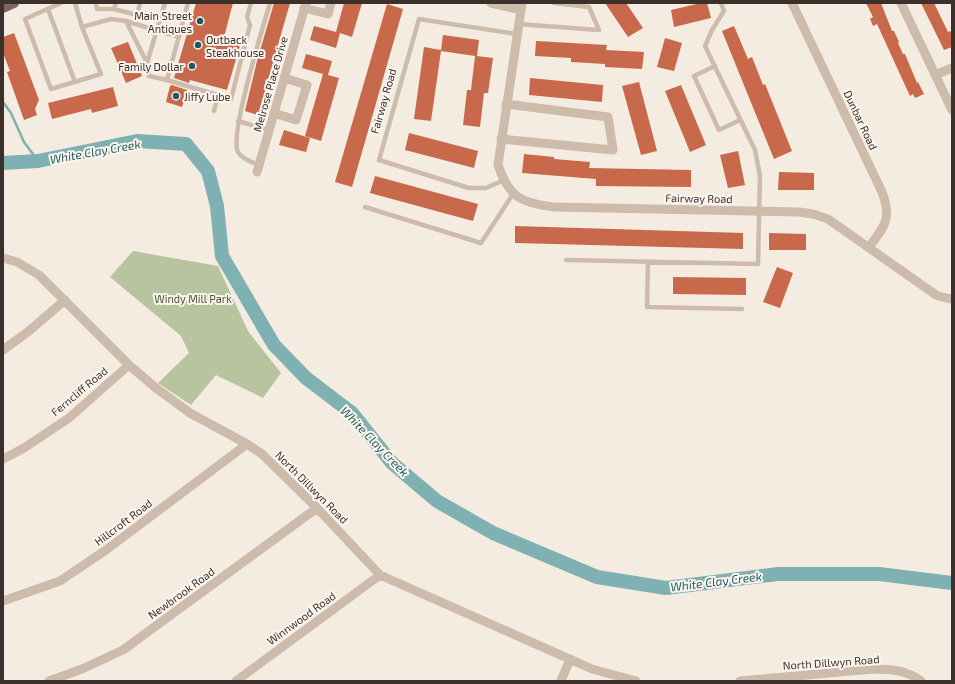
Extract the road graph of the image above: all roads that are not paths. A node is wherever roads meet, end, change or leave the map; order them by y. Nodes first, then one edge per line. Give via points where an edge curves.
1 (14, 3) edge
2 (61, 3) edge
3 (75, 3) edge
4 (96, 3) edge
5 (116, 3) edge
6 (140, 3) edge
7 (165, 3) edge
8 (188, 3) edge
9 (251, 3) edge
10 (270, 3) edge
11 (331, 3) edge
12 (491, 3) edge
13 (554, 3) edge
14 (721, 3) edge
15 (792, 3) edge
16 (901, 3) edge
17 (305, 6) edge
18 (521, 7) edge
19 (3, 8) edge
20 (48, 8) junction
21 (114, 9) junction
22 (137, 15) junction
23 (126, 21) junction
24 (135, 24) junction
25 (518, 24) junction
26 (82, 27) junction
27 (157, 30) junction
28 (517, 34) junction
29 (179, 37) junction
30 (147, 63) junction
31 (715, 66) junction
32 (952, 68) edge
33 (936, 75) junction
34 (284, 78) junction
35 (167, 80) junction
36 (75, 82) junction
37 (218, 96) junction
38 (506, 104) junction
39 (952, 110) edge
40 (214, 111) dead end
41 (274, 113) junction
42 (740, 120) junction
43 (238, 121) junction
44 (269, 130) junction
45 (501, 139) junction
46 (258, 169) joint
47 (504, 180) junction
48 (513, 194) junction
49 (366, 207) dead end
50 (759, 211) junction
51 (869, 247) junction
52 (3, 258) edge
53 (566, 260) dead end
54 (648, 262) junction
55 (952, 299) edge
56 (65, 300) junction
57 (742, 309) dead end
58 (3, 350) edge
59 (129, 365) junction
60 (246, 444) junction
61 (3, 459) edge
62 (317, 508) junction
63 (380, 575) junction
64 (3, 601) edge
65 (570, 659) junction
66 (49, 681) edge
67 (236, 681) edge
68 (561, 681) edge
69 (636, 681) edge
70 (740, 681) edge
71 (921, 681) edge

1 - 19 main road
2 - 20 lane
3 - 26 lane
4 - 21 lane via 97,10
5 - 21 lane
6 - 22 lane
7 - 27 lane
8 - 29 lane
9 - 37 lane via 247,17 250,25 231,99
10 - 43 lane
11 - 17 street via 328,14
12 - 18 street
13 - 25 lane via 589,7 599,30
14 - 31 lane via 724,11 705,46
15 - 51 street, Dunbar Road via 887,206 886,221
16 - 33 street
17 - 34 street, Melrose Place Drive
18 - 25 street, Fairway Road
20 - 36 lane
20 - 36 lane via 26,19 48,82 51,89
21 - 22 lane
22 - 24 lane
23 - 24 lane
23 - 26 lane via 111,19
23 - 30 lane
24 - 27 lane
25 - 28 street, Fairway Road
26 - 36 lane via 101,74
27 - 29 lane
27 - 30 lane
28 - 38 street, Fairway Road
28 - 47 lane, Fairway Road via 419,19 379,160 469,188 486,188
29 - 35 lane
30 - 35 lane via 150,76
31 - 42 lane
31 - 42 lane via 694,76 719,130
32 - 33 street
33 - 39 street
34 - 41 street, Melrose Place Drive
34 - 41 street via 307,85 296,120
35 - 37 lane
37 - 40 lane
38 - 45 street, Fairway Road
38 - 45 street via 608,117 613,150
41 - 44 street, Melrose Place Drive
42 - 50 lane via 754,150 760,176
43 - 44 lane
43 - 46 lane via 237,151
44 - 46 street, Melrose Place Drive
45 - 47 street, Fairway Road via 498,165
47 - 48 street, Fairway Road
48 - 49 lane via 481,243
48 - 50 street, Fairway Road via 523,201 554,207
50 - 51 street, Fairway Road via 814,214 828,219
50 - 54 lane via 758,264
51 - 55 street, Fairway Road via 936,295
52 - 56 street, North Dillwyn Road via 17,262 39,275
53 - 54 lane
54 - 57 lane via 647,307
56 - 58 street
56 - 59 street, North Dillwyn Road
59 - 60 street, North Dillwyn Road via 190,413
59 - 61 street, Ferncliff Road via 69,418
60 - 62 street, North Dillwyn Road via 262,454
60 - 64 street, Hillcroft Road via 106,550 60,581
62 - 63 street, North Dillwyn Road
62 - 66 street, Newbrook Road via 123,650
63 - 65 street, North Dillwyn Road
63 - 67 street, Winnwood Road
65 - 68 street
65 - 69 street, North Dillwyn Road via 592,669
70 - 71 street, North Dillwyn Road via 873,669 894,669

